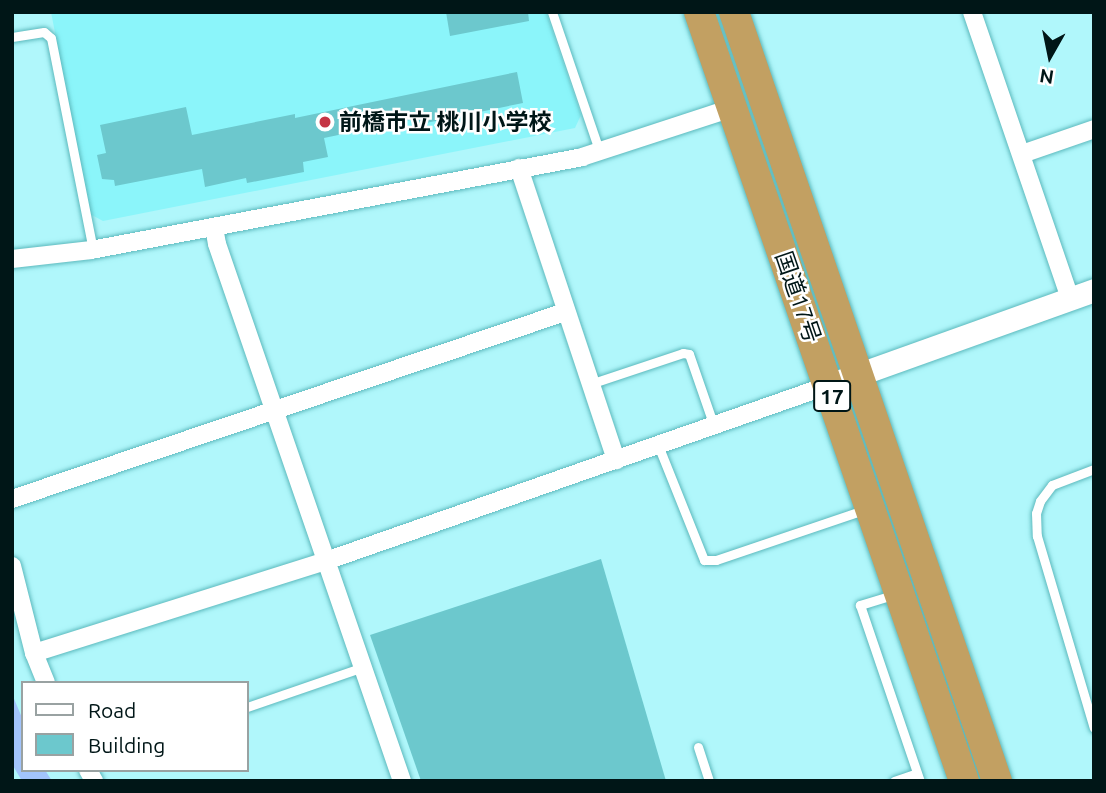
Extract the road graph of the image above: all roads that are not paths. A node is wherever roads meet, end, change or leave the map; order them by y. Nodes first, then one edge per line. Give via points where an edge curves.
1 (552, 12) edge
2 (699, 12) edge
3 (734, 12) edge
4 (972, 12) edge
5 (12, 37) edge
6 (732, 108) junction
7 (1094, 129) edge
8 (600, 153) junction
9 (1022, 155) junction
10 (519, 168) junction
11 (214, 227) junction
12 (93, 250) junction
13 (12, 259) edge
14 (1094, 290) edge
15 (1070, 298) junction
16 (565, 312) junction
17 (858, 376) junction
18 (590, 384) junction
19 (829, 385) junction
20 (275, 412) junction
21 (714, 426) junction
22 (657, 445) junction
23 (616, 460) junction
24 (1094, 469) edge
25 (12, 499) edge
26 (870, 508) junction
27 (327, 561) junction
28 (12, 566) edge
29 (900, 593) junction
30 (34, 653) junction
31 (363, 667) junction
32 (45, 681) edge
33 (248, 707) edge
34 (1094, 728) edge
35 (698, 747) dead end
36 (918, 777) edge
37 (402, 781) edge
38 (709, 781) edge
39 (894, 781) edge
40 (964, 781) edge
41 (997, 781) edge

1 - 8 lane
2 - 6 highway, 国道17号 / 17
3 - 17 highway, 国道17号 / 17
4 - 9 street
5 - 12 lane via 44,32 51,38
6 - 8 street
6 - 19 highway, 国道17号 / 17
7 - 9 street
8 - 10 street
9 - 15 street
10 - 11 street
10 - 16 street
11 - 12 street
11 - 20 street
12 - 13 street
14 - 15 street
15 - 17 street
16 - 18 street
16 - 20 street
17 - 19 street
17 - 41 highway, 国道17号 / 17
18 - 21 lane via 689,354
18 - 23 street
19 - 21 street
19 - 26 highway, 国道17号 / 17
20 - 25 street
20 - 27 street
21 - 22 street
22 - 23 street
22 - 26 lane via 705,560
23 - 27 street
24 - 34 lane via 1052,485 1036,513 1037,536
26 - 29 highway, 国道17号 / 17
27 - 30 street
27 - 31 street
28 - 30 street
29 - 36 lane via 860,605
29 - 40 highway, 国道17号 / 17
30 - 32 street
31 - 33 lane
31 - 37 street
35 - 38 lane
36 - 39 lane

